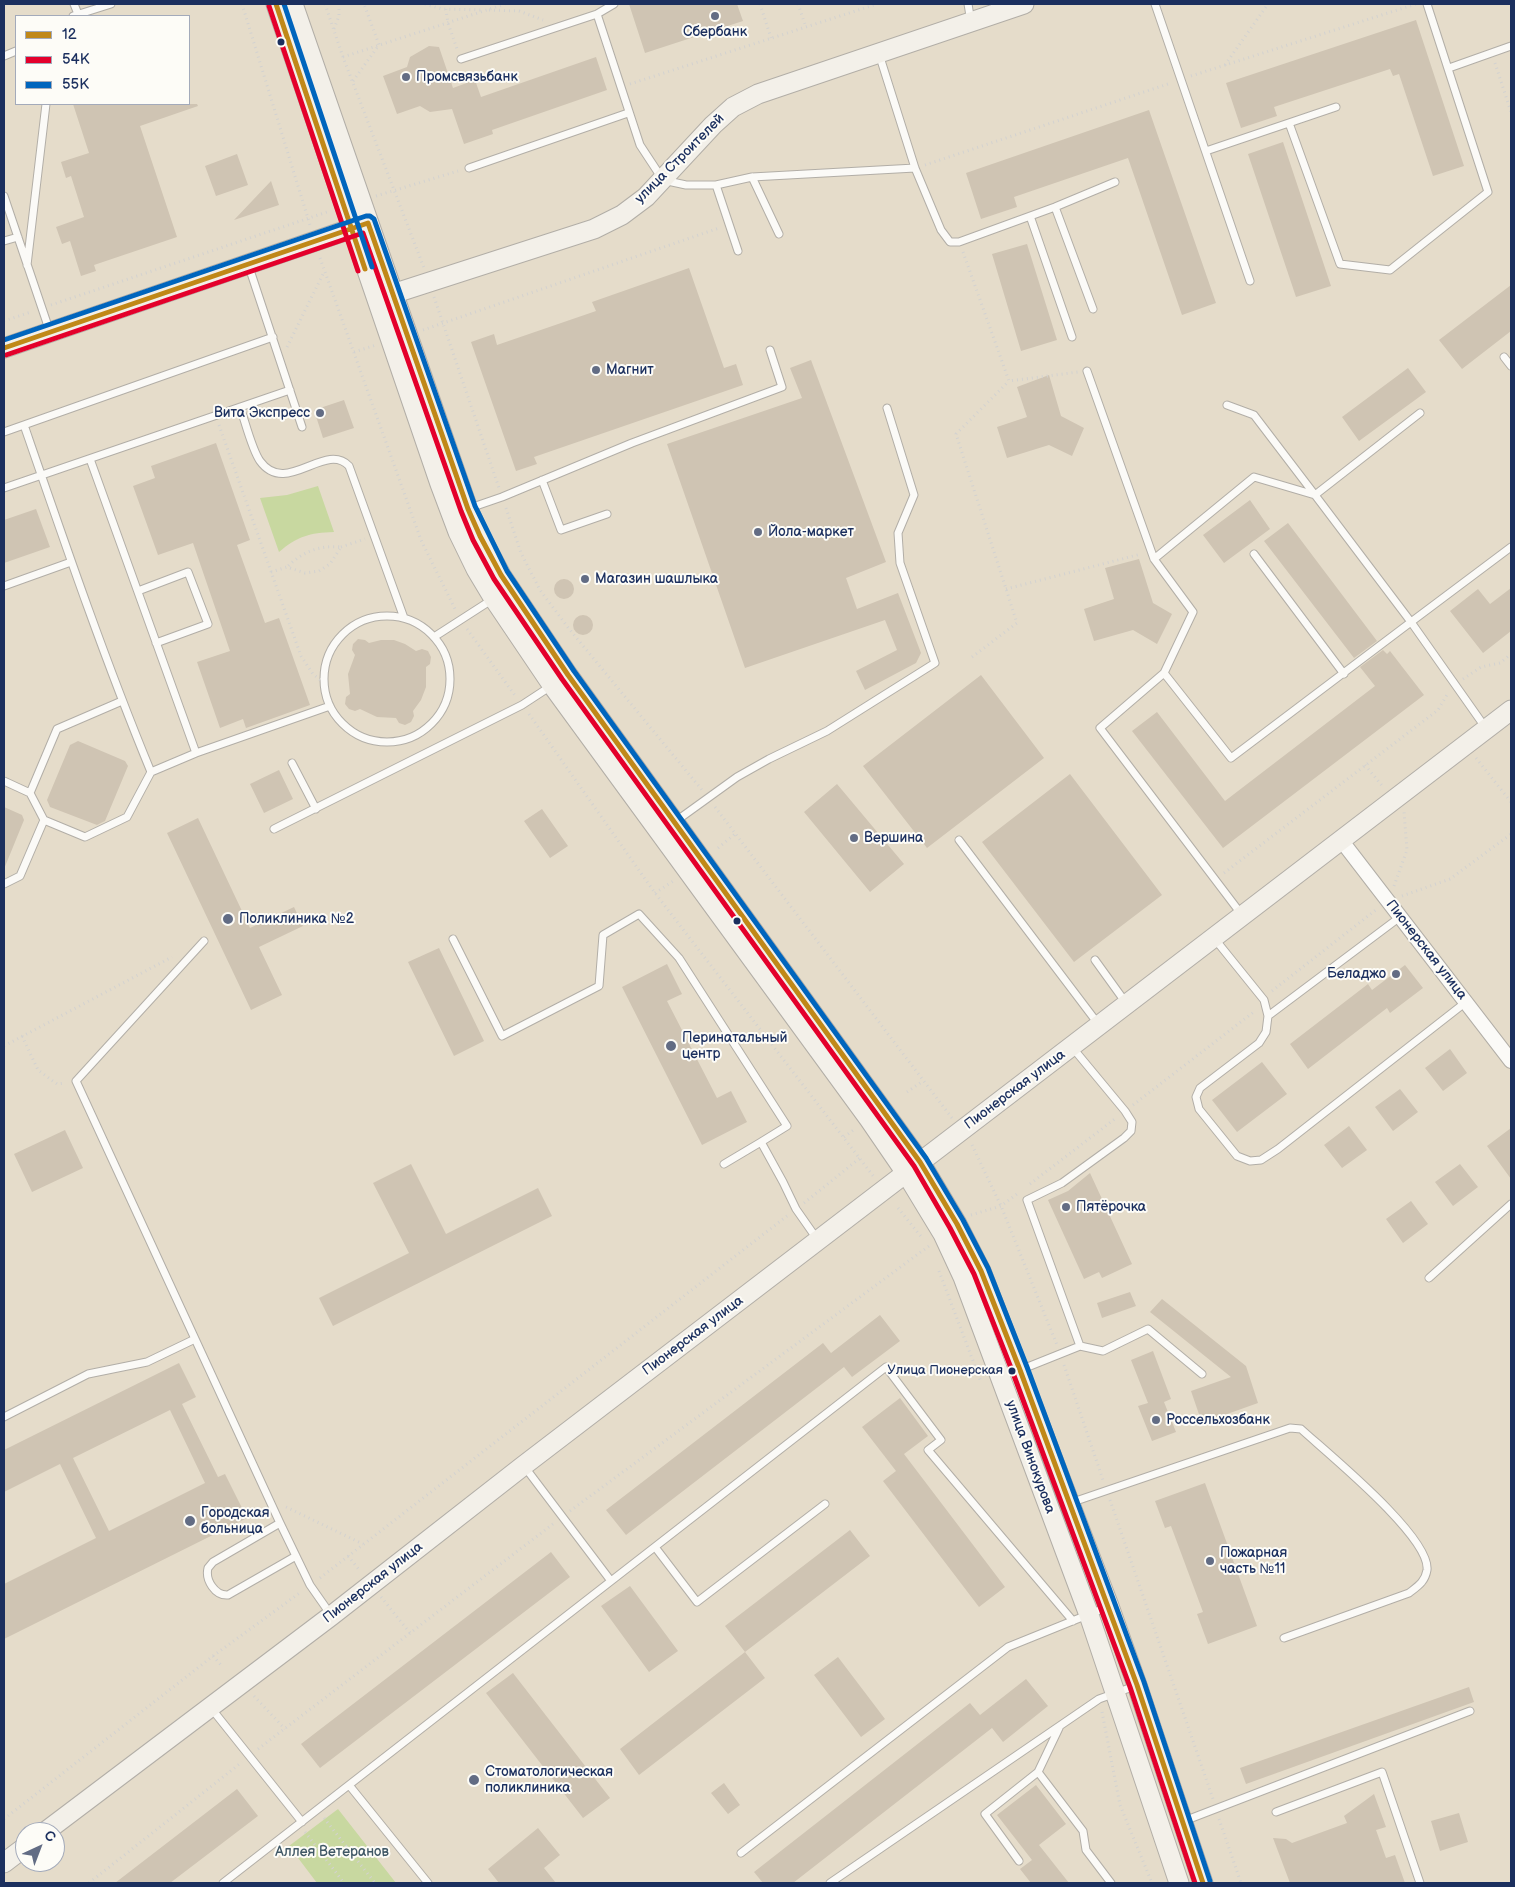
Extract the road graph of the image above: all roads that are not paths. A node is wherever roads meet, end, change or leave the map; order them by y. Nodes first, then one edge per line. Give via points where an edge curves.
1 (74, 4) edge
2 (111, 4) edge
3 (276, 4) edge
4 (293, 4) edge
5 (614, 4) edge
6 (1024, 4) edge
7 (1155, 4) edge
8 (1427, 4) edge
9 (970, 13) edge
10 (597, 14) junction
11 (76, 15) edge
12 (1511, 46) edge
13 (878, 53) junction
14 (461, 60) road end
15 (1449, 68) junction
16 (46, 105) edge
17 (1336, 107) dead end
18 (628, 113) junction
19 (1289, 123) junction
20 (1206, 151) junction
21 (468, 168) road end
22 (915, 168) junction
23 (752, 177) junction
24 (663, 180) junction
25 (1115, 182) dead end
26 (716, 185) junction
27 (4, 196) edge
28 (352, 204) junction
29 (1055, 208) junction
30 (1030, 216) junction
31 (360, 226) junction
32 (779, 234) dead end
33 (18, 236) junction
34 (4, 241) edge
35 (738, 251) dead end
36 (248, 264) junction
37 (28, 265) junction
38 (1250, 280) dead end
39 (384, 296) junction
40 (1093, 309) dead end
41 (50, 332) junction
42 (274, 337) junction
43 (1072, 337) dead end
44 (4, 348) edge
45 (770, 350) dead end
46 (1504, 357) dead end
47 (1511, 366) edge
48 (1087, 371) road end
49 (290, 390) junction
50 (1226, 405) dead end
51 (240, 407) junction
52 (887, 408) dead end
53 (1420, 413) dead end
54 (24, 425) junction
55 (302, 427) dead end
56 (4, 432) edge
57 (90, 459) junction
58 (42, 476) junction
59 (542, 480) junction
60 (4, 488) edge
61 (1315, 495) junction
62 (468, 509) junction
63 (607, 514) dead end
64 (1511, 546) edge
65 (1254, 554) dead end
66 (1154, 559) junction
67 (71, 562) junction
68 (4, 586) edge
69 (138, 591) junction
70 (494, 599) junction
71 (404, 618) junction
72 (1411, 622) junction
73 (434, 637) junction
74 (156, 643) junction
75 (1164, 673) junction
76 (1344, 674) junction
77 (568, 675) junction
78 (552, 686) junction
79 (122, 701) junction
80 (330, 706) junction
81 (1511, 710) edge
82 (1486, 729) junction
83 (196, 753) junction
84 (292, 763) dead end
85 (151, 772) junction
86 (4, 781) edge
87 (30, 792) junction
88 (316, 809) junction
89 (44, 820) junction
90 (667, 828) junction
91 (274, 829) dead end
92 (959, 840) dead end
93 (1341, 840) junction
94 (4, 884) edge
95 (1243, 916) junction
96 (1400, 917) junction
97 (1214, 937) junction
98 (453, 939) dead end
99 (204, 941) dead end
100 (1095, 960) dead end
101 (1466, 1002) junction
102 (1127, 1004) junction
103 (1268, 1016) junction
104 (1099, 1025) junction
105 (1072, 1046) junction
106 (1511, 1061) edge
107 (761, 1142) junction
108 (724, 1164) dead end
109 (914, 1168) junction
110 (1511, 1204) edge
111 (818, 1241) junction
112 (1429, 1278) dead end
113 (195, 1340) junction
114 (1080, 1346) junction
115 (1020, 1370) junction
116 (1202, 1374) dead end
117 (4, 1417) edge
118 (524, 1466) junction
119 (1070, 1503) junction
120 (825, 1504) dead end
121 (280, 1523) junction
122 (655, 1547) junction
123 (296, 1556) junction
124 (611, 1581) junction
125 (1109, 1606) junction
126 (331, 1616) junction
127 (1081, 1618) junction
128 (1284, 1638) dead end
129 (1137, 1685) junction
130 (1108, 1696) junction
131 (210, 1708) junction
132 (1470, 1711) dead end
133 (1059, 1728) junction
134 (1038, 1772) junction
135 (349, 1785) junction
136 (1276, 1812) dead end
137 (58, 1822) edge
138 (1183, 1822) junction
139 (300, 1823) junction
140 (741, 1854) dead end
141 (15, 1855) edge
142 (1020, 1861) dead end
143 (4, 1863) edge
144 (223, 1883) edge
145 (428, 1883) edge
146 (830, 1883) edge
147 (1111, 1883) edge
148 (1179, 1883) edge
149 (1203, 1883) edge
150 (1420, 1883) edge

1 - 11 lane
2 - 11 lane
3 - 28 main road, улица Винокурова
4 - 28 main road, улица Винокурова
5 - 10 lane
6 - 9 main road, улица Строителей
7 - 20 lane
8 - 15 lane
9 - 13 main road, улица Строителей
10 - 14 lane
10 - 18 lane
12 - 15 lane
13 - 22 lane
13 - 24 main road, улица Строителей via 758,94 733,107
15 - 19 lane via 1488,192 1390,270 1340,264
16 - 37 lane
17 - 19 lane
18 - 21 lane
18 - 24 lane via 640,145
19 - 20 lane
20 - 38 lane
22 - 23 lane
22 - 30 lane via 941,230 950,242 959,242
23 - 26 lane
23 - 32 lane
24 - 26 lane via 686,185
24 - 39 main road, улица Строителей via 622,215 594,229
25 - 29 lane
26 - 35 lane
27 - 33 lane
28 - 31 main road, улица Винокурова
29 - 30 lane
29 - 40 lane
30 - 43 lane
31 - 36 main road
31 - 39 main road, улица Винокурова
33 - 34 lane
33 - 37 lane
36 - 41 main road
36 - 42 lane
37 - 41 lane
39 - 62 main road, улица Винокурова
39 - 70 main road, улица Винокурова via 440,484 458,532
41 - 44 main road
42 - 49 lane
42 - 54 lane
45 - 59 lane via 782,388
46 - 47 lane
48 - 66 lane
49 - 51 lane
49 - 55 lane
50 - 61 lane via 1254,416
51 - 57 lane
51 - 71 lane via 259,460 270,470 287,473 331,459 345,462 352,472
52 - 90 lane via 914,495 898,533 900,563 935,663 827,731 769,759 707,797
53 - 61 lane
54 - 56 lane
54 - 58 lane
57 - 58 lane
57 - 69 lane
58 - 60 lane
58 - 67 lane
59 - 62 lane
59 - 63 lane via 561,530
61 - 66 lane via 1254,477
61 - 72 lane
62 - 77 main road, улица Винокурова via 501,575
64 - 72 lane
65 - 76 lane
66 - 75 lane via 1193,612
67 - 68 lane
67 - 79 lane
69 - 74 lane
69 - 74 lane via 188,572 208,624
70 - 73 lane
70 - 78 main road, улица Винокурова
71 - 73 lane
71 - 80 lane via 368,619 347,630 327,660 324,683
72 - 76 lane
72 - 82 lane
73 - 80 lane via 448,659 451,684 444,709 423,732 393,743 368,740 345,727
74 - 83 lane
75 - 76 lane via 1231,758
75 - 95 lane via 1100,728
77 - 78 lane
77 - 90 main road, улица Винокурова
78 - 88 lane via 522,705
78 - 90 main road, улица Винокурова
79 - 85 lane
79 - 87 lane via 57,729
80 - 83 lane
81 - 82 main road, Пионерская улица
82 - 93 main road, Пионерская улица
83 - 85 lane
84 - 88 lane
85 - 89 lane via 127,817 85,837
86 - 87 lane
87 - 89 lane
88 - 91 lane
89 - 94 lane via 20,876
90 - 109 main road, улица Винокурова via 865,1113
92 - 104 lane
93 - 95 main road, Пионерская улица
93 - 96 street, Пионерская улица
95 - 97 main road, Пионерская улица
96 - 101 street, Пионерская улица
96 - 103 lane
97 - 102 main road, Пионерская улица
97 - 103 lane via 1264,1000
98 - 107 lane via 502,1036 598,986 603,934 639,914 679,958 787,1126
99 - 113 lane via 76,1081
100 - 102 lane
101 - 103 lane via 1278,1149 1260,1160 1250,1161 1238,1156 1227,1145 1199,1109 1196,1097 1200,1088 1259,1043 1266,1032
101 - 106 street, Пионерская улица
102 - 104 main road, Пионерская улица
104 - 105 main road, Пионерская улица
105 - 109 main road, Пионерская улица
105 - 114 lane via 1132,1122 1132,1131 1124,1138 1062,1183 1027,1200
107 - 108 lane
107 - 111 lane via 796,1209
109 - 111 main road, Пионерская улица
109 - 115 main road, улица Винокурова via 961,1230 981,1271
109 - 127 main road, улица Винокурова via 963,1277
110 - 112 lane
111 - 118 main road, Пионерская улица
113 - 117 lane via 147,1362 88,1374
113 - 121 lane
114 - 115 lane
114 - 116 lane via 1102,1351 1148,1329
115 - 119 main road, улица Винокурова
118 - 124 lane
118 - 126 main road, Пионерская улица
119 - 125 main road, улица Винокурова
119 - 128 lane via 1290,1428 1301,1429 1399,1518 1420,1548 1428,1568 1424,1582 1409,1593
120 - 122 lane via 697,1602
121 - 123 lane
121 - 123 lane via 213,1562 208,1568 208,1580 217,1592 228,1595
122 - 124 lane
122 - 127 lane via 886,1367 941,1440 928,1450
123 - 126 lane via 310,1585
124 - 135 lane
125 - 127 lane
125 - 129 main road, улица Винокурова
126 - 131 main road, Пионерская улица
127 - 130 main road, улица Винокурова
127 - 140 lane via 1008,1647
129 - 130 lane
129 - 138 main road, улица Винокурова
130 - 133 lane
130 - 148 main road, улица Винокурова
131 - 137 main road, Пионерская улица
131 - 139 lane
132 - 138 lane
133 - 134 lane
133 - 146 lane
134 - 142 lane via 985,1814
134 - 147 lane via 1083,1831 1086,1850
135 - 139 lane
135 - 145 lane
136 - 150 lane via 1382,1772
138 - 149 main road, улица Винокурова
139 - 144 lane
141 - 143 main road

